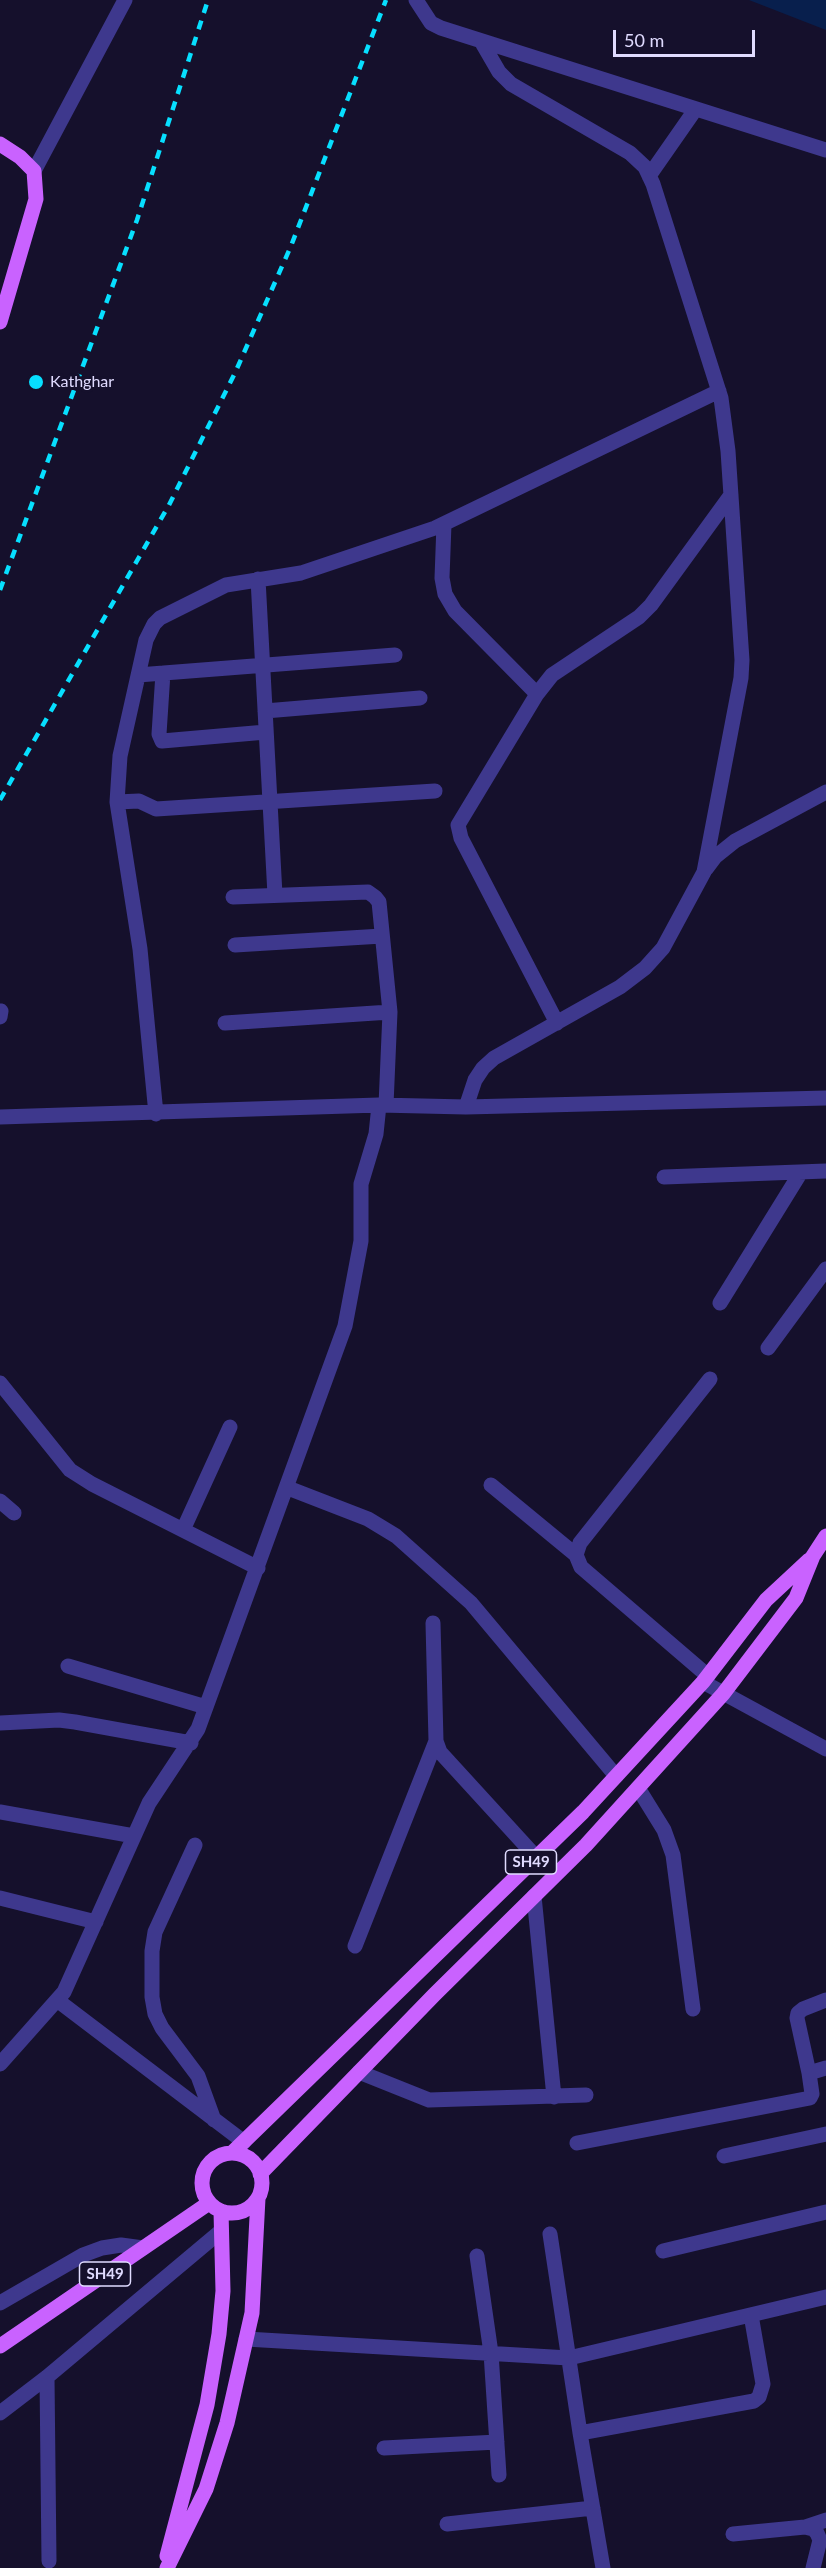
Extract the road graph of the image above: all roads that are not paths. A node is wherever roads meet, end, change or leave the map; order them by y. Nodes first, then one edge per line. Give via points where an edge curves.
1 (125, 0) edge
2 (416, 0) edge
3 (481, 41) junction
4 (695, 110) junction
5 (0, 144) edge
6 (826, 150) edge
7 (34, 171) junction
8 (649, 176) junction
9 (0, 322) edge
10 (719, 391) junction
11 (731, 495) junction
12 (444, 524) junction
13 (258, 579) junction
14 (395, 655) dead end
15 (263, 666) junction
16 (163, 673) junction
17 (138, 675) junction
18 (537, 694) junction
19 (420, 698) dead end
20 (265, 711) junction
21 (266, 732) junction
22 (435, 791) dead end
23 (826, 792) edge
24 (117, 802) junction
25 (270, 803) junction
26 (704, 872) junction
27 (275, 896) junction
28 (233, 897) dead end
29 (382, 936) junction
30 (236, 945) dead end
31 (390, 1012) junction
32 (225, 1023) dead end
33 (557, 1023) junction
34 (826, 1098) edge
35 (382, 1105) junction
36 (466, 1107) junction
37 (156, 1114) junction
38 (0, 1118) edge
39 (826, 1171) edge
40 (801, 1172) junction
41 (664, 1177) dead end
42 (826, 1269) edge
43 (720, 1303) dead end
44 (768, 1348) dead end
45 (710, 1379) dead end
46 (0, 1383) edge
47 (230, 1427) dead end
48 (491, 1485) dead end
49 (288, 1488) junction
50 (0, 1501) edge
51 (14, 1513) dead end
52 (183, 1530) junction
53 (826, 1536) edge
54 (576, 1555) junction
55 (813, 1556) junction
56 (258, 1568) junction
57 (433, 1623) dead end
58 (68, 1666) dead end
59 (705, 1679) junction
60 (723, 1694) junction
61 (206, 1707) junction
62 (0, 1724) edge
63 (436, 1741) junction
64 (191, 1743) junction
65 (826, 1749) edge
66 (616, 1776) junction
67 (638, 1788) junction
68 (0, 1812) edge
69 (134, 1836) junction
70 (195, 1845) dead end
71 (536, 1857) junction
72 (534, 1896) junction
73 (0, 1898) edge
74 (96, 1922) junction
75 (355, 1946) dead end
76 (57, 2000) junction
77 (826, 2000) edge
78 (693, 2009) dead end
79 (0, 2064) edge
80 (826, 2068) edge
81 (359, 2072) junction
82 (809, 2073) junction
83 (586, 2096) dead end
84 (554, 2097) junction
85 (214, 2120) junction
86 (826, 2134) edge
87 (244, 2142) junction
88 (577, 2143) dead end
89 (232, 2153) junction
90 (723, 2156) dead end
91 (260, 2174) junction
92 (258, 2198) junction
93 (215, 2207) junction
94 (826, 2212) edge
95 (221, 2231) junction
96 (550, 2234) dead end
97 (143, 2248) junction
98 (663, 2252) dead end
99 (477, 2256) dead end
100 (826, 2297) edge
101 (0, 2303) edge
102 (751, 2315) junction
103 (246, 2339) junction
104 (0, 2346) edge
105 (491, 2353) junction
106 (569, 2358) junction
107 (47, 2377) junction
108 (0, 2413) edge
109 (580, 2433) junction
110 (497, 2442) junction
111 (384, 2448) dead end
112 (499, 2475) dead end
113 (593, 2508) junction
114 (826, 2520) edge
115 (447, 2524) dead end
116 (805, 2527) junction
117 (733, 2535) dead end
118 (49, 2560) dead end
119 (165, 2568) edge
120 (603, 2568) edge
121 (813, 2568) edge

1 - 7 street
2 - 3 street via 431,22
3 - 4 street
3 - 8 street via 511,84 630,153
4 - 6 street
4 - 8 street
5 - 7 main road
7 - 9 main road via 36,199
8 - 10 street
10 - 11 street
10 - 12 street
11 - 18 street via 651,605 552,675
11 - 26 street via 741,678
12 - 13 street via 313,570
12 - 18 street via 445,594 455,611
13 - 15 street
13 - 17 street via 226,585 160,618 146,640
14 - 15 street
15 - 16 street
15 - 20 street
16 - 17 street
16 - 21 street via 159,734 162,741
17 - 24 street via 120,756
18 - 33 street via 462,818 459,832
19 - 20 street
20 - 21 street
21 - 25 street
22 - 25 street
23 - 26 street via 735,841
24 - 25 street via 140,801 156,809
24 - 37 street via 140,949
25 - 27 street
26 - 33 street via 663,948 645,968
27 - 28 street
27 - 29 street via 372,894 379,902
29 - 30 street
29 - 31 street
31 - 32 street
31 - 35 street
33 - 36 street via 483,1068
34 - 36 street
35 - 36 street
35 - 37 street
35 - 49 street via 361,1184 361,1241 345,1326
37 - 38 street
39 - 40 street
40 - 41 street
40 - 43 street
42 - 44 street
45 - 54 street via 580,1543
46 - 52 street via 70,1470
47 - 52 street
48 - 54 street
49 - 56 street
49 - 66 street via 376,1522 404,1543 471,1603
50 - 51 street
52 - 56 street
53 - 55 main road, SH49
54 - 59 street via 581,1567
55 - 59 main road, SH49 via 766,1600
55 - 60 main road, SH49 via 796,1598
56 - 61 street
57 - 63 street
58 - 61 street
59 - 60 street
59 - 66 main road, SH49
60 - 65 street
60 - 67 main road, SH49
61 - 64 street
62 - 64 street via 67,1721
63 - 71 street via 448,1763
63 - 75 street
64 - 69 street via 159,1785
66 - 71 main road, SH49
67 - 72 main road, SH49
67 - 78 street via 670,1841
68 - 69 street
69 - 74 street
70 - 85 street via 155,1932 152,1997 162,2028 198,2076
71 - 87 main road, SH49
72 - 81 main road, SH49
72 - 84 street
73 - 74 street
74 - 76 street via 71,1979
76 - 79 street
76 - 85 street
77 - 82 street via 798,2013
80 - 82 street
81 - 84 street via 429,2100
81 - 91 main road, SH49
82 - 88 street via 812,2094 806,2100
83 - 84 street
85 - 87 street
86 - 90 street
87 - 89 main road, SH49
89 - 91 main road via 252,2161
89 - 93 main road via 213,2160 206,2168 202,2186
91 - 92 main road via 262,2189
92 - 93 main road via 243,2211 234,2213
92 - 103 main road via 255,2280
93 - 95 main road
93 - 97 main road, SH49
94 - 98 street
95 - 107 street
95 - 119 main road via 223,2291 207,2405
96 - 106 street
97 - 101 street via 121,2245 83,2255
97 - 104 main road, SH49
99 - 105 street
100 - 102 street
102 - 106 street
102 - 109 street via 764,2384 759,2397
103 - 105 street
103 - 119 main road via 227,2423 206,2489
105 - 106 street
105 - 110 street
106 - 109 street
107 - 108 street
107 - 118 street
109 - 113 street
110 - 111 street
110 - 112 street
113 - 115 street
113 - 120 street
114 - 116 street
116 - 117 street
116 - 121 street via 818,2533 820,2540

